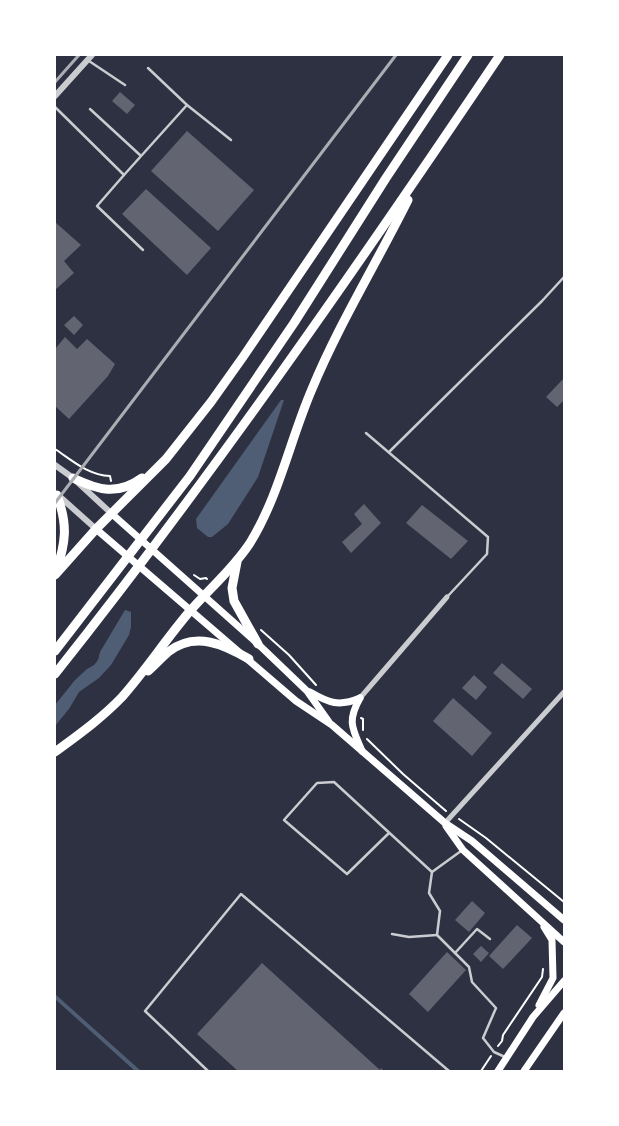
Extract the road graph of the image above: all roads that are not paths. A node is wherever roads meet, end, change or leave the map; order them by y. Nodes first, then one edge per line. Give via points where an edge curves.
1 (448, 55) edge
2 (468, 55) edge
3 (500, 55) edge
4 (90, 57) edge
5 (148, 68) dead end
6 (125, 86) dead end
7 (55, 96) edge
8 (187, 105) junction
9 (55, 107) edge
10 (90, 109) dead end
11 (231, 140) dead end
12 (140, 155) junction
13 (423, 169) junction
14 (124, 175) junction
15 (143, 250) dead end
16 (564, 277) edge
17 (366, 433) dead end
18 (389, 452) junction
19 (166, 459) junction
20 (55, 464) edge
21 (73, 478) junction
22 (56, 494) edge
23 (112, 514) junction
24 (93, 526) junction
25 (237, 562) junction
26 (55, 575) edge
27 (204, 596) junction
28 (447, 597) joint
29 (191, 610) junction
30 (258, 644) junction
31 (55, 651) edge
32 (249, 659) junction
33 (55, 674) edge
34 (136, 680) junction
35 (307, 691) junction
36 (564, 692) edge
37 (360, 698) junction
38 (332, 725) junction
39 (55, 752) edge
40 (364, 754) junction
41 (444, 823) junction
42 (389, 833) junction
43 (462, 850) junction
44 (432, 872) junction
45 (547, 905) junction
46 (564, 913) edge
47 (538, 919) junction
48 (564, 920) edge
49 (392, 934) dead end
50 (437, 935) junction
51 (490, 939) dead end
52 (564, 942) edge
53 (455, 952) junction
54 (564, 981) edge
55 (564, 1013) edge
56 (533, 1017) junction
57 (564, 1020) edge
58 (552, 1028) junction
59 (506, 1058) junction
60 (208, 1071) edge
61 (449, 1071) edge
62 (498, 1071) edge
63 (524, 1071) edge

1 - 19 highway via 243,357
2 - 31 highway via 190,476
3 - 13 highway
4 - 6 lane
4 - 7 street
5 - 8 lane
8 - 11 lane
8 - 12 lane
9 - 14 lane
10 - 12 lane
12 - 14 lane
13 - 25 highway via 380,257 342,324 312,389 266,511
13 - 33 highway via 196,490
14 - 15 lane via 97,206
16 - 18 lane
17 - 18 lane
18 - 28 lane via 488,537 488,554
19 - 21 highway via 140,479 120,489 97,489
19 - 23 highway
20 - 21 street
21 - 23 street
22 - 24 street
22 - 26 highway via 65,525 62,554
23 - 24 highway
23 - 27 main road
24 - 26 highway
24 - 29 main road
25 - 27 highway
25 - 30 highway via 232,588 234,602
27 - 29 highway
27 - 30 main road
28 - 37 street
29 - 32 main road
29 - 34 highway
30 - 35 main road
32 - 34 highway via 218,644 192,642 169,652
32 - 38 main road via 296,702
34 - 39 highway via 101,716
35 - 37 main road via 338,704
35 - 38 main road
36 - 41 street
37 - 40 main road via 352,716 354,732
38 - 40 main road
40 - 41 main road
41 - 43 main road
41 - 45 main road via 472,840
42 - 42 lane via 334,782 316,783 284,820 347,874
42 - 44 lane
43 - 44 lane
43 - 47 main road
44 - 50 lane via 428,894 440,911
45 - 46 main road
45 - 48 main road
47 - 52 main road
47 - 56 main road via 552,940 553,978
49 - 50 lane via 409,938
50 - 53 lane
51 - 53 lane via 477,929
53 - 59 lane via 469,967 472,982 496,1008 482,1038 494,1052
54 - 56 main road
55 - 58 main road
56 - 59 main road
57 - 58 main road
58 - 63 main road
59 - 62 main road
60 - 61 lane via 145,1011 241,894

